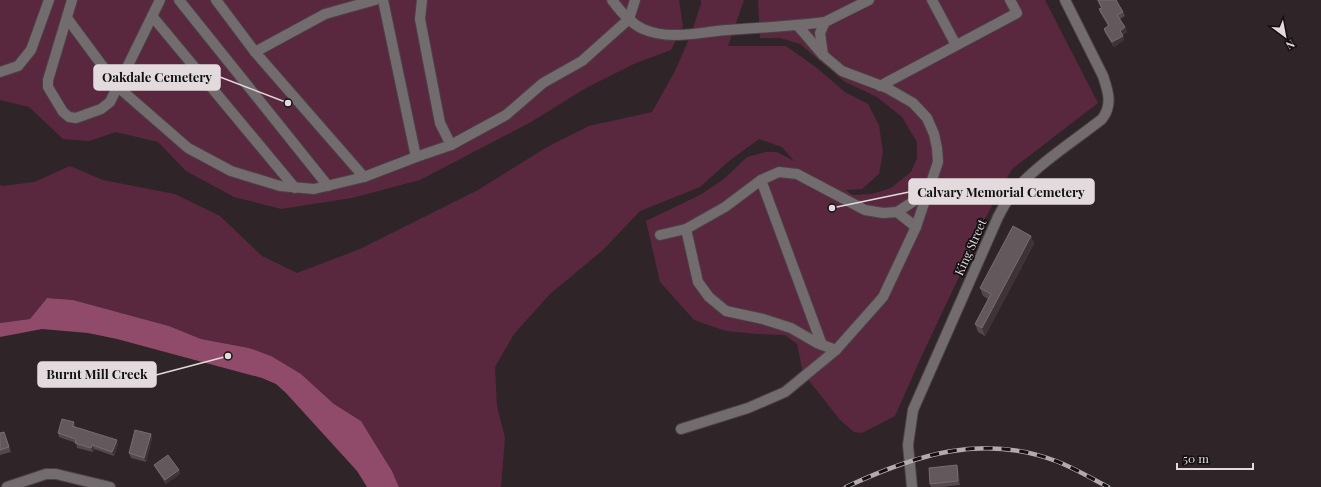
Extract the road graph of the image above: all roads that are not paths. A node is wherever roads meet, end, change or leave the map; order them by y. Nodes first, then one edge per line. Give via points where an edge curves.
1 (49, 0) edge
2 (72, 0) edge
3 (160, 0) edge
4 (179, 0) edge
5 (216, 0) edge
6 (375, 0) edge
7 (383, 0) edge
8 (422, 0) edge
9 (612, 0) edge
10 (635, 0) edge
11 (869, 0) edge
12 (932, 0) edge
13 (1010, 0) edge
14 (1065, 0) edge
15 (152, 16) junction
16 (67, 18) junction
17 (629, 19) junction
18 (825, 22) junction
19 (798, 26) junction
20 (956, 45) junction
21 (255, 52) junction
22 (823, 55) junction
23 (0, 72) edge
24 (880, 86) junction
25 (118, 87) junction
26 (451, 145) junction
27 (416, 157) junction
28 (364, 177) junction
29 (761, 180) junction
30 (328, 186) junction
31 (295, 188) junction
32 (928, 192) junction
33 (897, 212) junction
34 (916, 227) junction
35 (686, 228) junction
36 (660, 235) dead end
37 (822, 345) junction
38 (836, 350) junction
39 (681, 429) dead end
40 (7, 487) edge
41 (110, 487) edge
42 (912, 487) edge

1 - 23 street via 31,50 18,66
2 - 16 street
3 - 15 street
4 - 30 street
5 - 21 street
6 - 21 street via 325,14
7 - 27 street
8 - 26 street via 420,19 440,123
9 - 17 street
10 - 17 street
11 - 18 street
12 - 20 street
13 - 20 street via 1017,13
14 - 42 street, King Street via 1107,87 1107,112 1016,189 998,217 913,410 908,445
15 - 25 street
15 - 31 street
16 - 25 street
16 - 25 street via 48,80 48,87 63,112 69,117 76,118 102,109 110,102
17 - 19 street via 643,29 666,35 696,35
17 - 26 street via 582,61 543,83 506,115
18 - 19 street
18 - 22 street via 820,33
19 - 22 street
20 - 24 street
21 - 28 street
22 - 24 street via 842,71
24 - 32 street via 913,103 927,118 934,134 938,162
25 - 31 street via 188,148 231,171
26 - 27 street
27 - 28 street
28 - 30 street
29 - 33 street via 779,172 797,174 865,210
29 - 35 street via 725,207
29 - 37 street
30 - 31 street via 314,189
32 - 33 street
32 - 34 street
33 - 34 street
34 - 38 street via 882,297
35 - 36 street
35 - 37 street via 698,282 709,297 726,311 763,318 792,328
37 - 38 street
38 - 39 street via 785,392 748,408
40 - 41 street via 46,474 56,474

